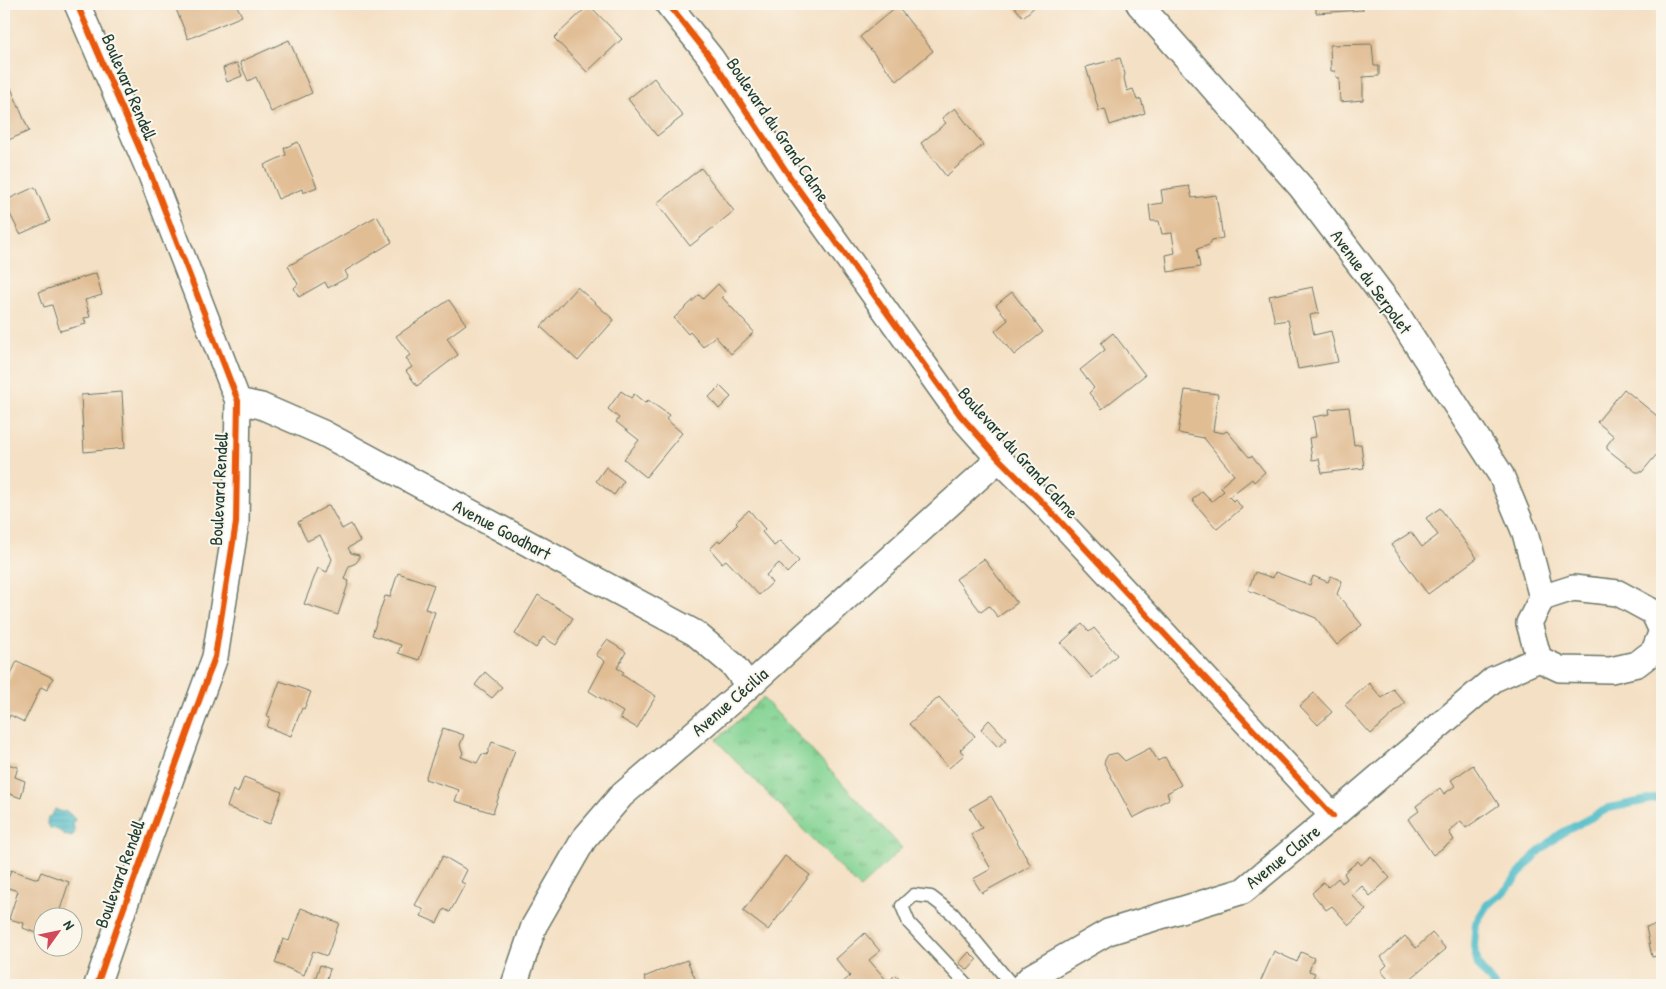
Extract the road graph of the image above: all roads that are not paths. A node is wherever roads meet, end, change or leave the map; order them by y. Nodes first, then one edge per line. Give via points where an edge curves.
1 (77, 4) edge
2 (668, 4) edge
3 (1139, 4) edge
4 (238, 401) junction
5 (999, 458) junction
6 (1542, 598) junction
7 (1658, 611) edge
8 (1658, 656) edge
9 (1539, 659) junction
10 (749, 686) junction
11 (1333, 816) junction
12 (97, 985) edge
13 (514, 985) edge
14 (967, 985) edge
15 (1012, 985) edge
16 (1023, 985) edge

1 - 4 street, Boulevard Rendell via 151,175
2 - 5 street, Boulevard du Grand Calme via 711,58 794,183 960,415
3 - 6 street, Avenue du Serpolet via 1301,188 1397,314 1502,476 1525,533
4 - 10 street, Avenue Goodhart via 261,406 323,433 695,633 733,665
4 - 12 street, Boulevard Rendell via 236,523 215,657
5 - 10 street, Avenue Cécilia
5 - 11 street, Boulevard du Grand Calme
6 - 7 street via 1573,588 1618,593
6 - 9 street via 1529,623
7 - 8 street via 1662,631
8 - 9 street via 1611,670 1560,669
9 - 11 street, Avenue Claire via 1494,679
10 - 13 street, Avenue Cécilia via 621,796 584,839 534,926
11 - 16 street, Avenue Claire via 1242,890 1108,932 1032,976
14 - 15 lane via 909,923 902,906 914,895 932,897 953,914

